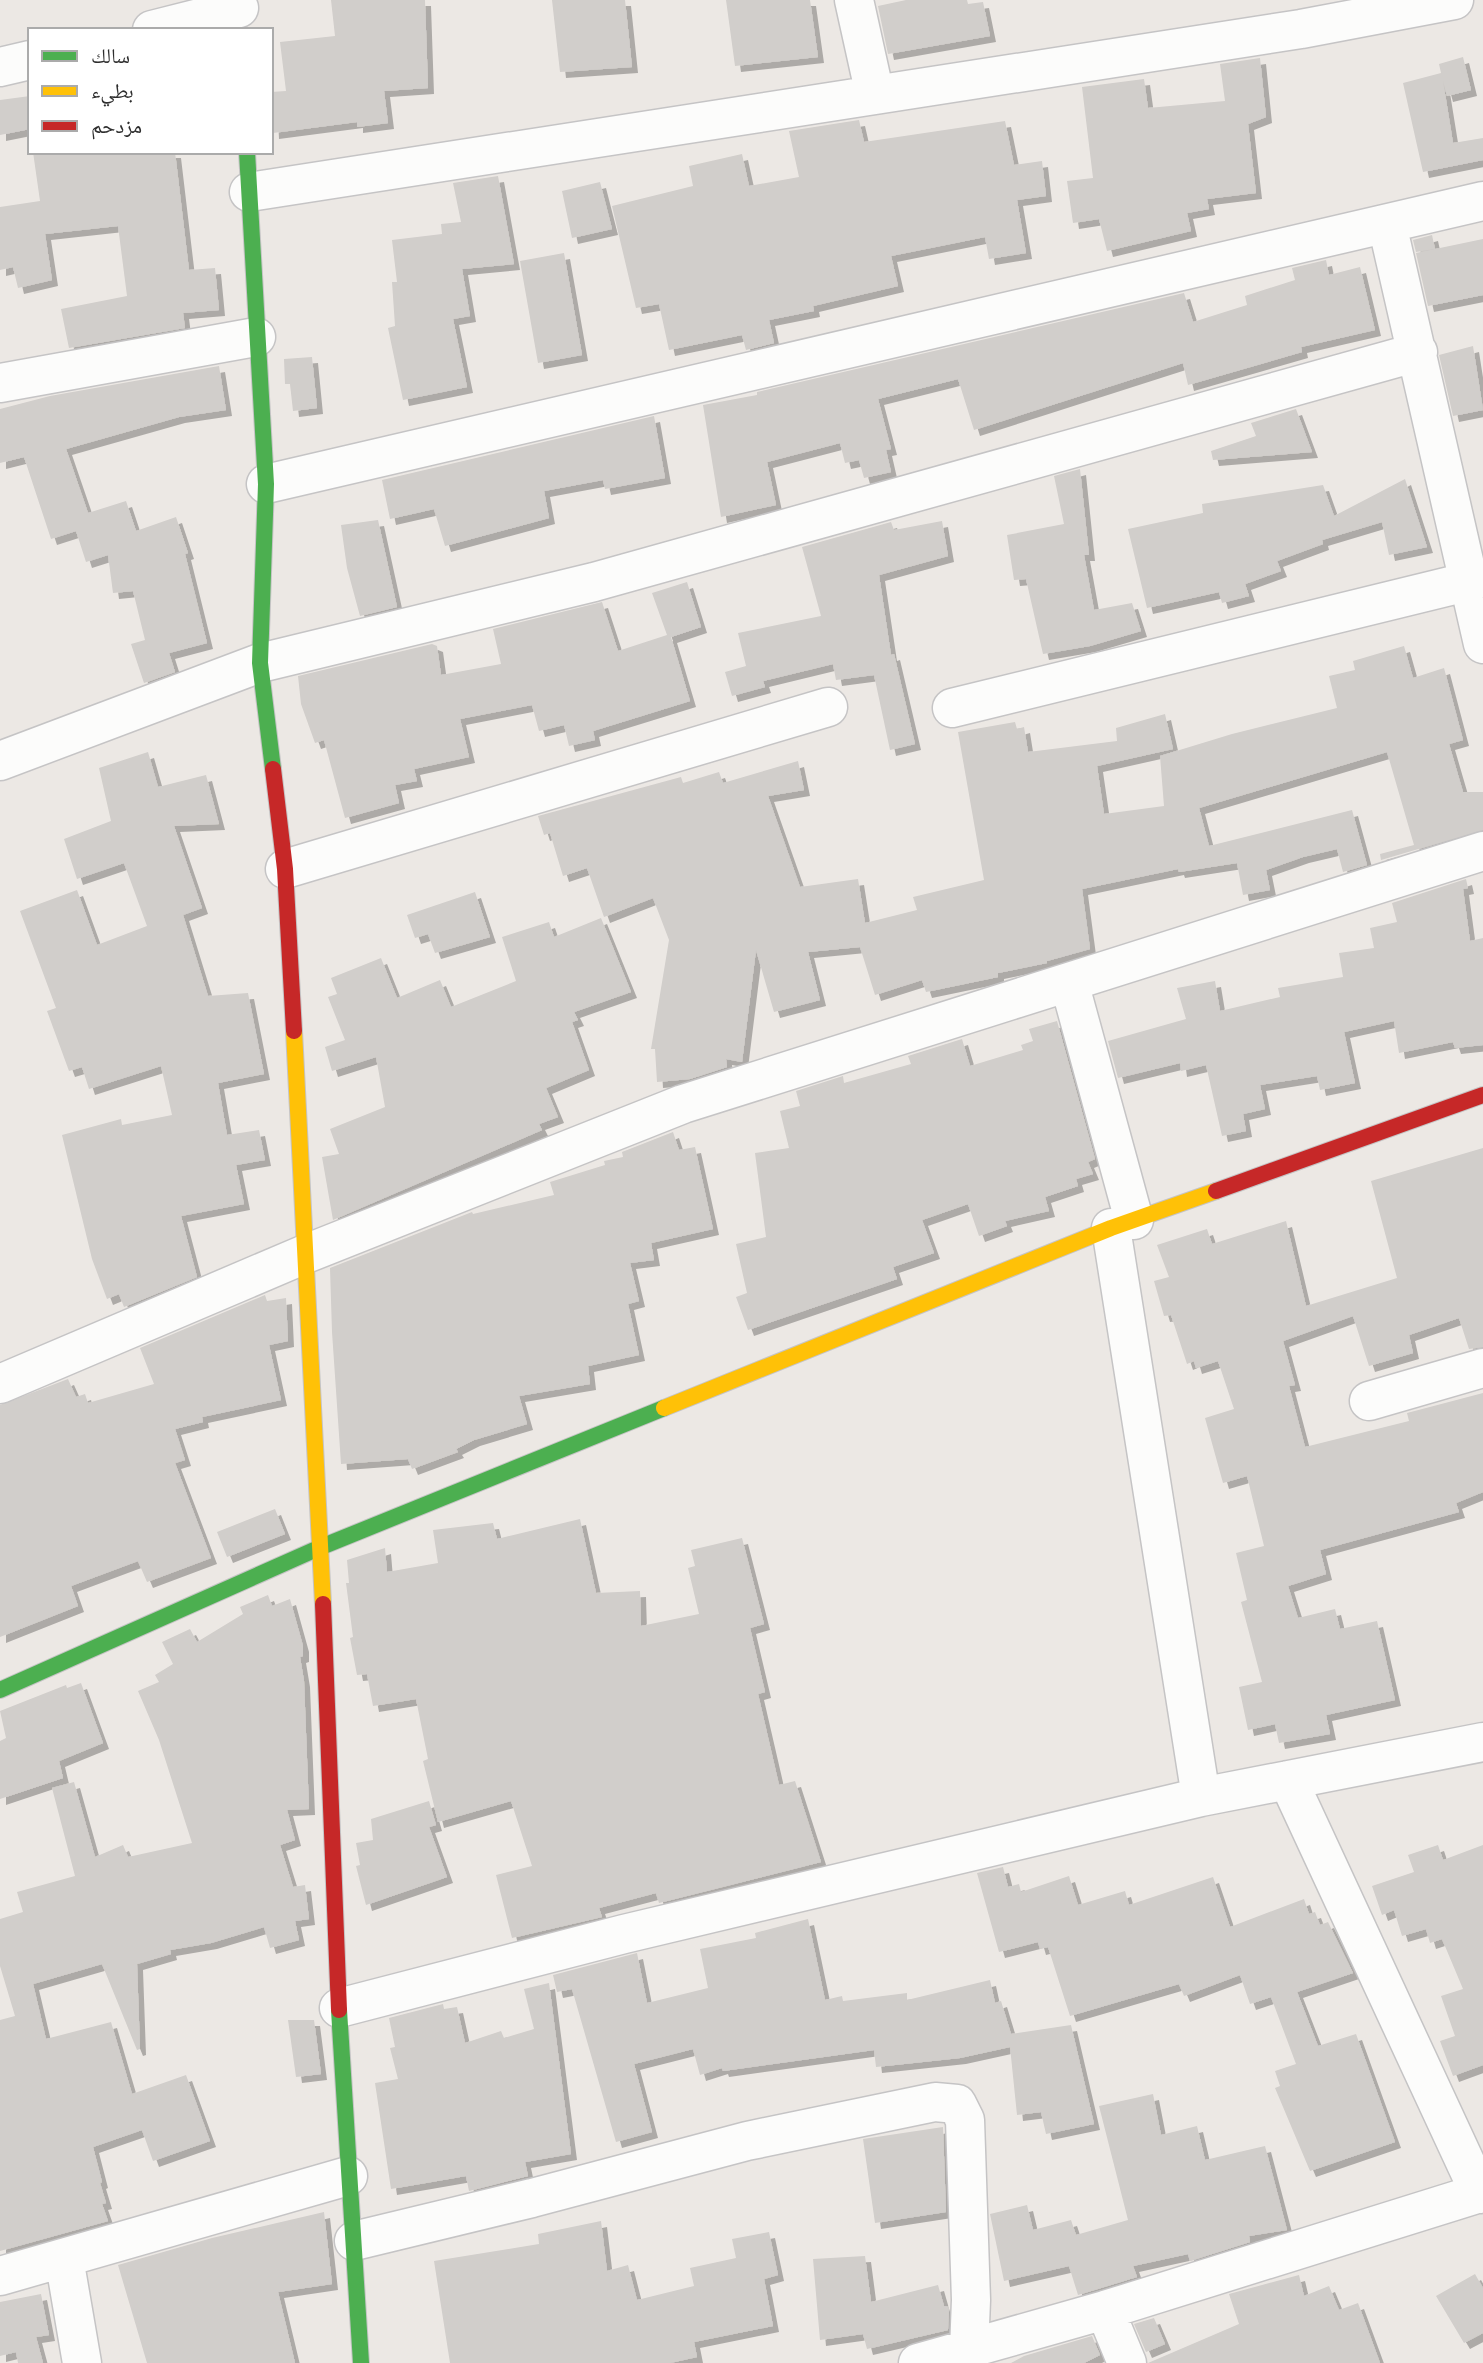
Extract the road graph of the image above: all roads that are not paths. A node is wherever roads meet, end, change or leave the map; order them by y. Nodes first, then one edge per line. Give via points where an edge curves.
1 (854, 0) edge
2 (1454, 0) edge
3 (240, 13) edge
4 (162, 28) edge
5 (28, 60) edge
6 (0, 67) edge
7 (875, 95) junction
8 (247, 154) edge
9 (249, 192) junction
10 (1483, 201) edge
11 (1387, 224) junction
12 (256, 337) junction
13 (1418, 352) junction
14 (0, 383) edge
15 (266, 484) junction
16 (1476, 580) edge
17 (1483, 644) edge
18 (260, 663) junction
19 (828, 707) dead end
20 (952, 708) dead end
21 (0, 761) edge
22 (1483, 851) edge
23 (285, 869) junction
24 (1069, 982) junction
25 (1483, 1095) edge
26 (1123, 1224) junction
27 (303, 1255) junction
28 (1483, 1368) edge
29 (0, 1384) edge
30 (1369, 1401) dead end
31 (321, 1546) junction
32 (0, 1690) edge
33 (1483, 1742) edge
34 (1288, 1780) junction
35 (1201, 1797) junction
36 (339, 2008) junction
37 (348, 2176) junction
38 (1481, 2193) edge
39 (354, 2241) junction
40 (64, 2258) junction
41 (0, 2277) edge
42 (1105, 2311) junction
43 (969, 2350) junction
44 (82, 2363) edge
45 (361, 2363) edge
46 (918, 2363) edge
47 (1126, 2363) edge

1 - 7 street
2 - 7 street via 1301,29
3 - 4 street
5 - 6 street
7 - 9 street
8 - 9 street
9 - 12 street
10 - 11 street
11 - 13 street
11 - 15 street
12 - 14 street
12 - 15 street
13 - 16 street
13 - 18 street via 594,582
15 - 18 street
16 - 17 street
16 - 20 street
18 - 21 street
18 - 23 street
19 - 23 street
22 - 24 street
23 - 27 street
24 - 26 street
24 - 27 street via 683,1104
25 - 26 street
26 - 31 street
26 - 35 street
27 - 29 street
27 - 31 street
28 - 30 street
31 - 32 street
31 - 36 street
33 - 34 street
34 - 35 street
34 - 38 street
35 - 36 street via 624,1934
36 - 37 street
37 - 39 street
37 - 40 street
38 - 42 street
39 - 43 street via 747,2141 934,2102 957,2104 965,2120
39 - 45 street
40 - 41 street
40 - 44 street
42 - 43 street
42 - 47 street
43 - 46 street

